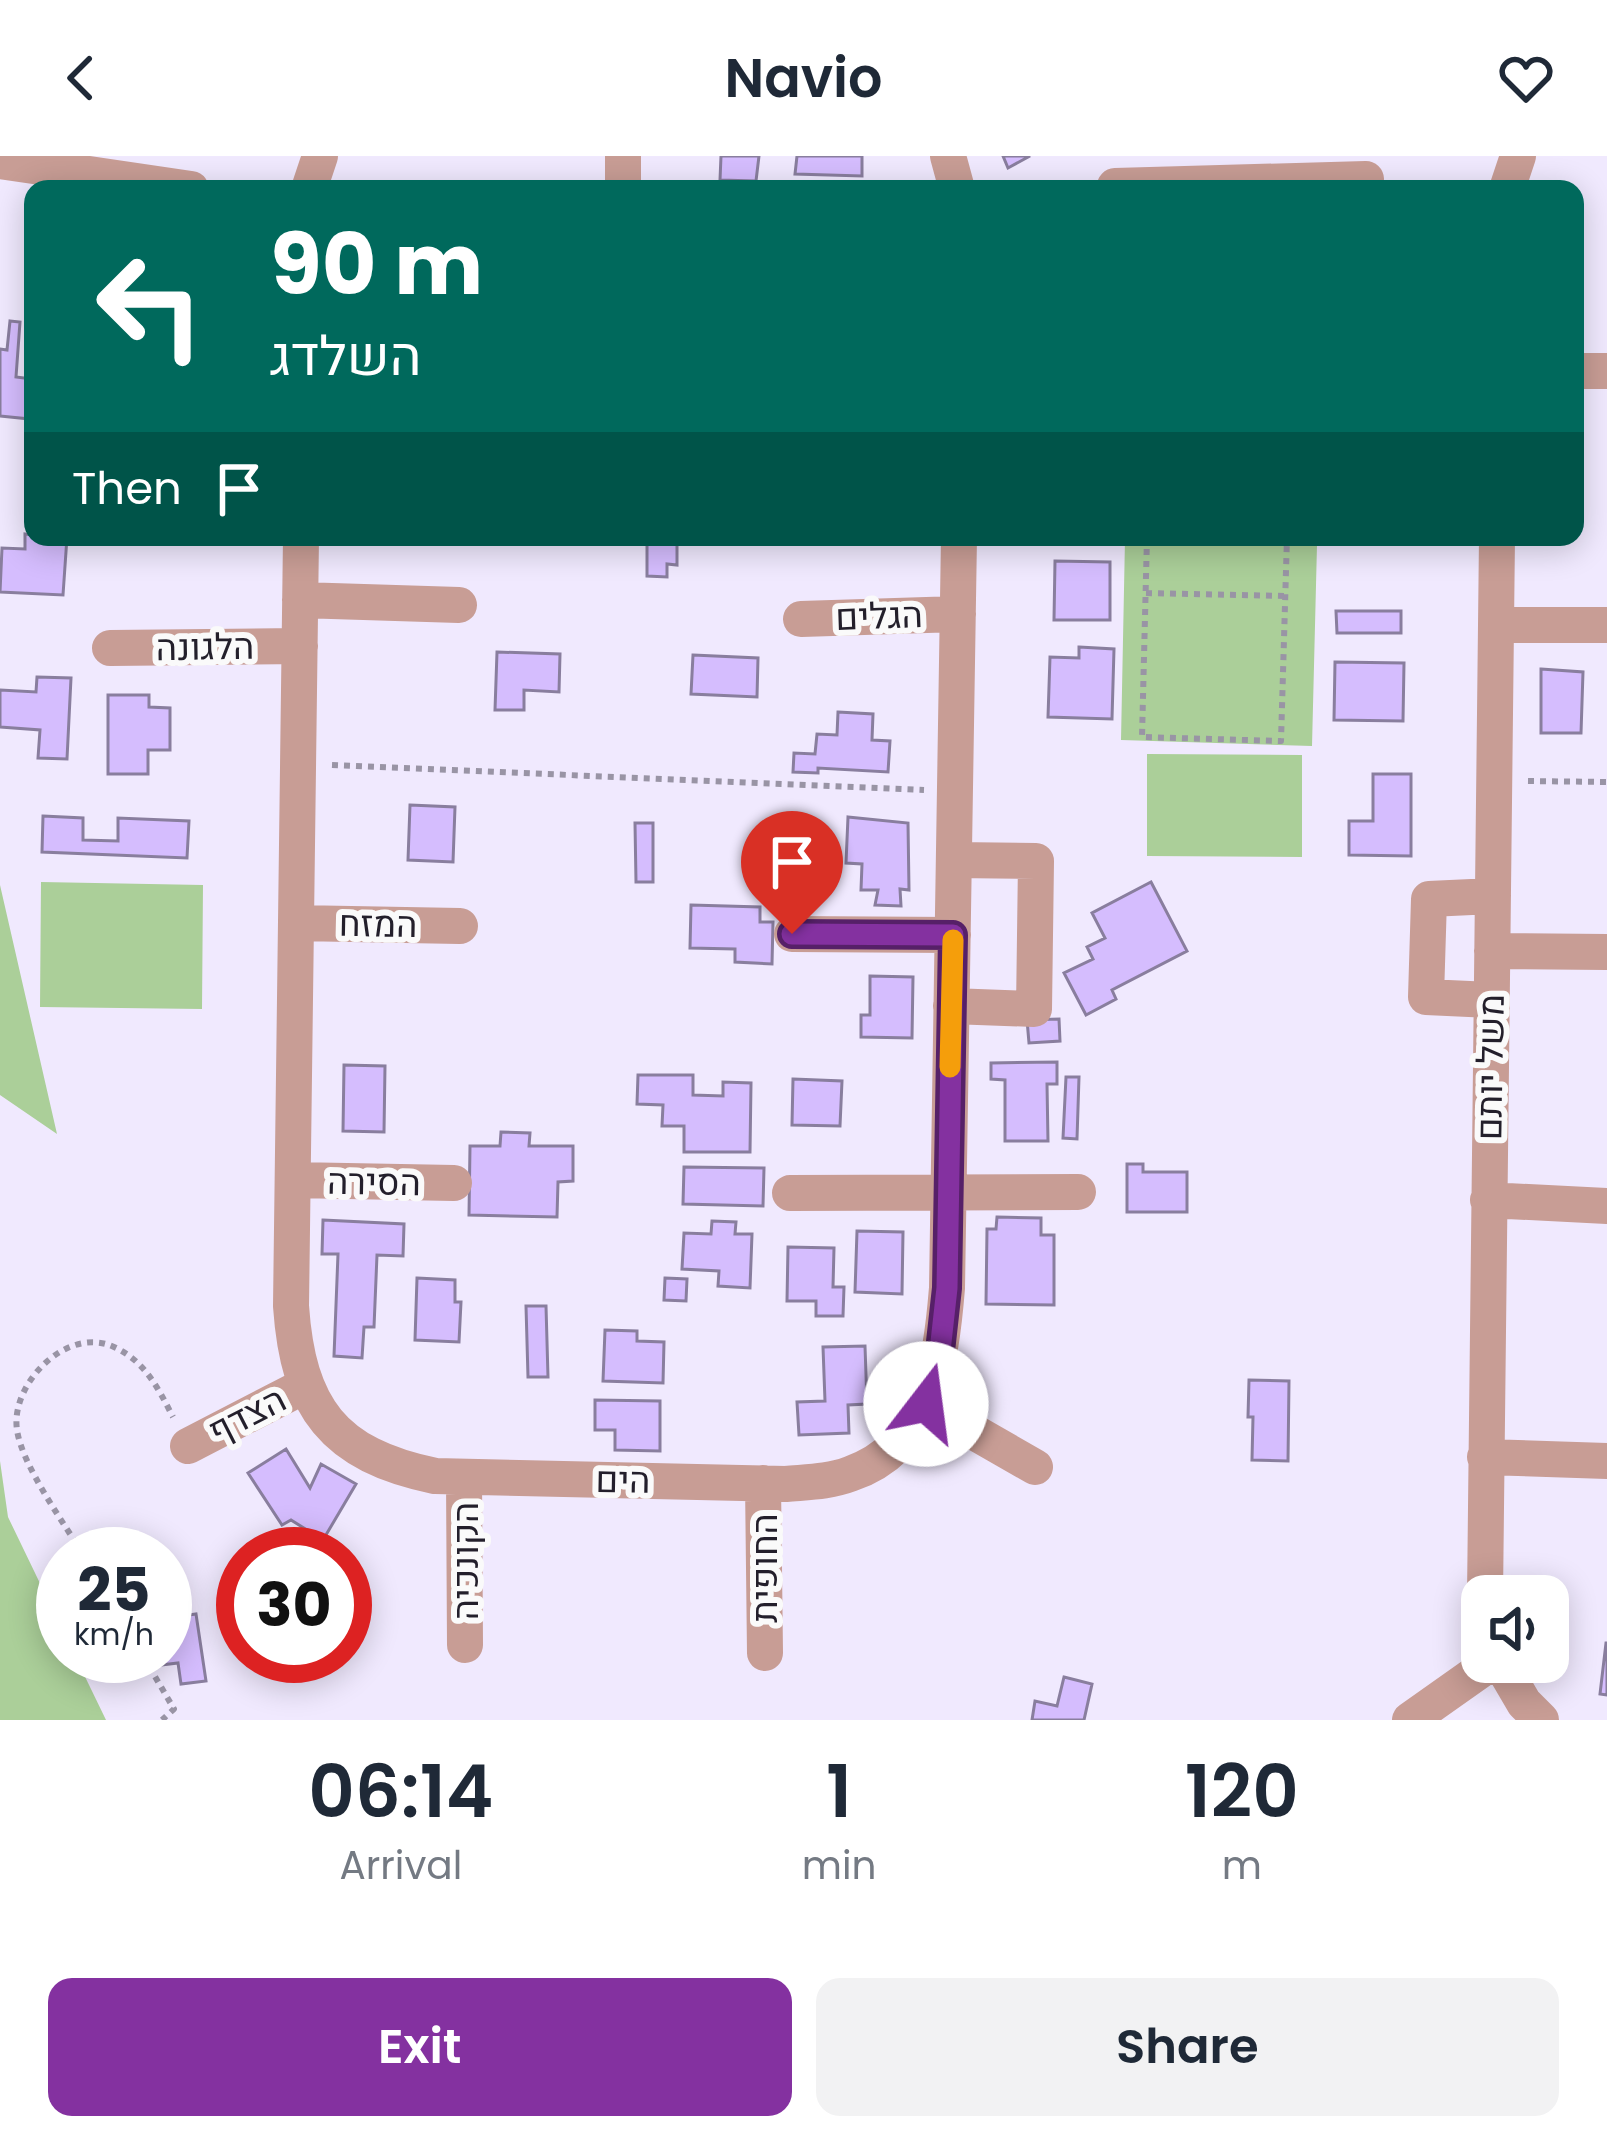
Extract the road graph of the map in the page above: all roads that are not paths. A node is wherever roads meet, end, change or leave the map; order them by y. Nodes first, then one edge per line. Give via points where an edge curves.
1 (0, 160) edge
2 (90, 165) edge
3 (1367, 175) edge
4 (1234, 176) edge
5 (1115, 177) edge
6 (153, 180) edge
7 (301, 546) edge
8 (959, 546) edge
9 (1497, 546) edge
10 (300, 600) junction
11 (459, 605) dead end
12 (958, 614) junction
13 (801, 619) dead end
14 (1496, 625) junction
15 (1607, 626) edge
16 (300, 646) junction
17 (110, 649) dead end
18 (954, 860) junction
19 (1493, 896) junction
20 (296, 923) junction
21 (460, 926) dead end
22 (792, 934) dead end
23 (953, 935) junction
24 (1492, 951) junction
25 (1607, 952) edge
26 (1491, 1000) junction
27 (951, 1006) junction
28 (293, 1180) junction
29 (454, 1183) dead end
30 (948, 1192) junction
31 (1078, 1192) dead end
32 (790, 1193) dead end
33 (1488, 1200) junction
34 (1607, 1205) edge
35 (306, 1385) junction
36 (926, 1404) junction
37 (188, 1446) road end
38 (1485, 1457) junction
39 (1607, 1461) edge
40 (1035, 1467) dead end
41 (464, 1477) junction
42 (764, 1484) junction
43 (1485, 1575) edge
44 (465, 1646) dead end
45 (765, 1653) dead end
46 (1465, 1683) edge
47 (1510, 1683) edge
48 (1410, 1720) edge
49 (1541, 1720) edge

1 - 2 street
2 - 6 street
3 - 4 street
4 - 5 street
7 - 10 street, הים
8 - 12 street, הים
9 - 14 street, משל יותם
10 - 11 street
10 - 16 street, הים
12 - 13 street, הגלים
12 - 18 street, הים
14 - 15 street
14 - 19 street, משל יותם
16 - 17 street, הלגונה
16 - 20 street, הים
18 - 23 street, הים
18 - 27 street via 1036,861 1034,1009
19 - 24 street, משל יותם
19 - 26 street via 1429,899 1426,997
20 - 21 street, המזח
20 - 28 street, הים
22 - 23 street
23 - 27 street, הים
24 - 25 street
24 - 26 street, משל יותם
26 - 33 street, משל יותם
27 - 30 street, הים
28 - 29 street, הסירה
28 - 35 street, הים via 291,1306
30 - 31 street
30 - 32 street
30 - 36 street, הים via 944,1320
33 - 34 street
33 - 38 street, משל יותם
35 - 37 street, הצדף
35 - 41 street, הים via 329,1424 363,1452 408,1470
36 - 40 street
36 - 42 street, הים via 877,1462 821,1481
38 - 39 street
38 - 43 street, משל יותם
41 - 42 street, הים
41 - 44 street, הקונכיה
42 - 45 street, החופית
46 - 48 street
47 - 49 street

